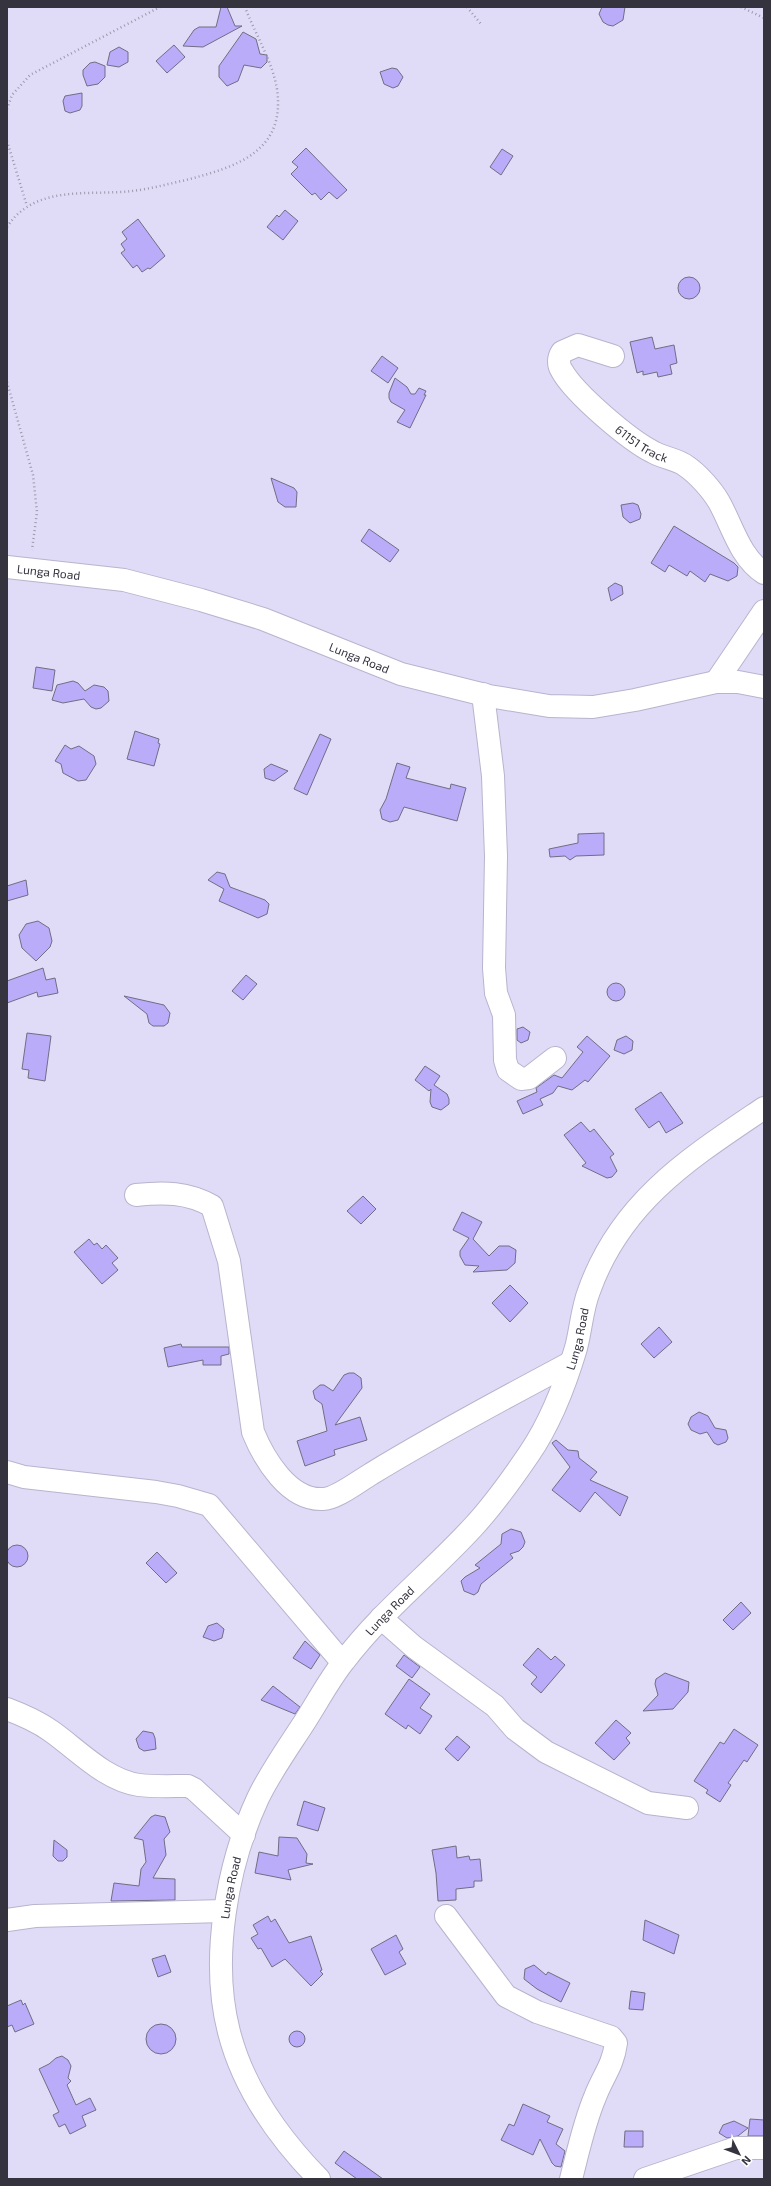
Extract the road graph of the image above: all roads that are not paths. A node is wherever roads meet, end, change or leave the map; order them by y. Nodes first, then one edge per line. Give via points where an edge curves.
1 (613, 356) dead end
2 (7, 567) edge
3 (764, 573) edge
4 (764, 611) edge
5 (716, 682) junction
6 (764, 686) edge
7 (483, 694) junction
8 (555, 1058) dead end
9 (764, 1108) edge
10 (136, 1195) dead end
11 (570, 1364) junction
12 (7, 1472) edge
13 (381, 1618) junction
14 (342, 1662) junction
15 (7, 1709) edge
16 (687, 1808) dead end
17 (244, 1835) junction
18 (224, 1911) junction
19 (446, 1916) dead end
20 (7, 1920) edge
21 (764, 2148) edge
22 (320, 2179) edge
23 (570, 2179) edge
24 (645, 2179) edge

1 - 3 street, 61151 Track via 578,345 562,352 558,361 570,382 597,410 651,452 686,465 694,473 719,502 735,535 751,560
2 - 7 street, Lunga Road via 124,580 201,600 263,619 401,674
4 - 5 street
5 - 6 street, Lunga Road
5 - 7 street, Lunga Road via 593,707 549,706
7 - 8 street via 493,776 496,856 494,968 496,992 504,1015 505,1060 508,1070 521,1079 529,1078
9 - 11 street, Lunga Road via 695,1154 668,1176 633,1212 608,1248 588,1292
10 - 11 street via 166,1192 200,1199 212,1206 229,1261 252,1432 283,1482 308,1497 325,1500 340,1493 410,1449
11 - 13 street, Lunga Road via 548,1423 498,1498 473,1528
12 - 14 street via 24,1477 156,1492 209,1506
13 - 14 street, Lunga Road
13 - 16 street via 495,1706 515,1729 546,1752 648,1803
14 - 17 street, Lunga Road via 259,1796
15 - 17 street via 27,1716 50,1730 101,1769 119,1779 139,1785 188,1786 194,1789
17 - 18 street, Lunga Road via 230,1880
18 - 20 street via 35,1916
18 - 22 street, Lunga Road via 224,1998 229,2031 242,2068 261,2106
19 - 23 street via 506,1996 536,2012 611,2037 616,2043 612,2065 593,2102
21 - 24 street via 736,2148

